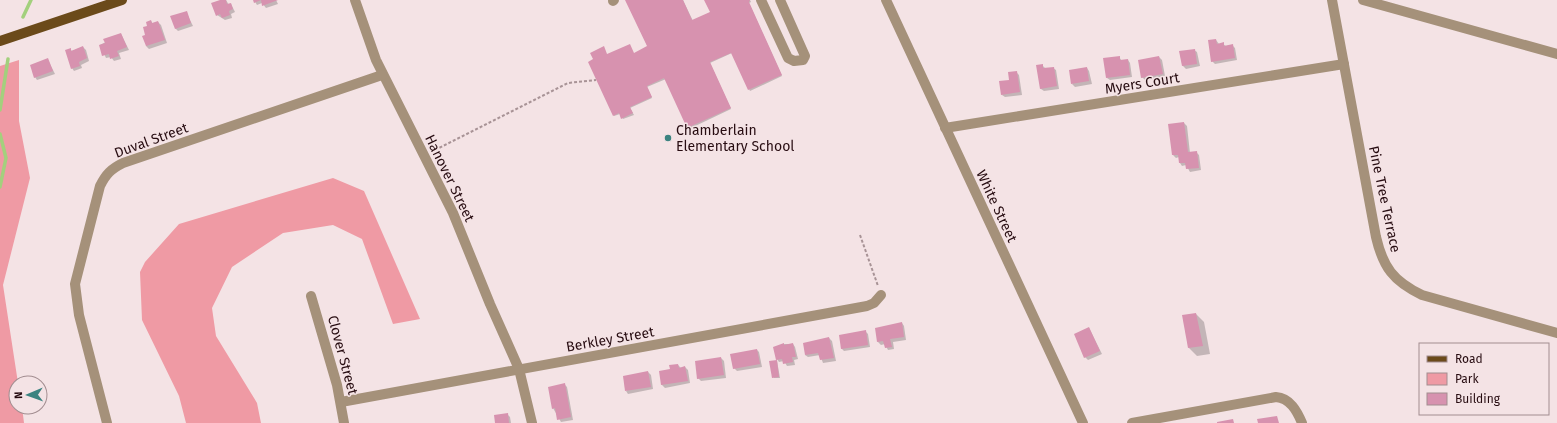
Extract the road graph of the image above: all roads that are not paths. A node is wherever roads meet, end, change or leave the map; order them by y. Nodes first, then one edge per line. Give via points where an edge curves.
1 (122, 0) edge
2 (355, 0) edge
3 (761, 0) edge
4 (780, 0) edge
5 (886, 0) edge
6 (1332, 0) edge
7 (1363, 0) edge
8 (0, 41) edge
9 (1557, 54) edge
10 (1344, 64) junction
11 (382, 75) junction
12 (945, 128) junction
13 (881, 295) road end
14 (312, 296) dead end
15 (1557, 333) edge
16 (519, 369) junction
17 (341, 402) junction
18 (107, 423) edge
19 (344, 423) edge
20 (532, 423) edge
21 (1083, 423) edge
22 (1132, 423) edge
23 (1302, 423) edge

1 - 8 main road
2 - 11 street, Hanover Street
3 - 4 street via 788,58 794,61 803,60 805,56
5 - 12 street, White Street
6 - 10 street, Pine Tree Terrace
7 - 9 street
10 - 12 street, Myers Court
10 - 15 street, Pine Tree Terrace via 1376,237 1391,274 1406,287 1422,295
11 - 16 street, Hanover Street via 453,212
11 - 18 street, Duval Street via 123,163 105,176 100,186 75,284 79,315
12 - 21 street, White Street
13 - 16 street, Berkley Street via 874,303 866,306
14 - 17 street, Clover Street
16 - 17 street, Berkley Street
16 - 20 street, Hanover Street
17 - 19 street, Clover Street
22 - 23 street via 1276,397 1290,404

